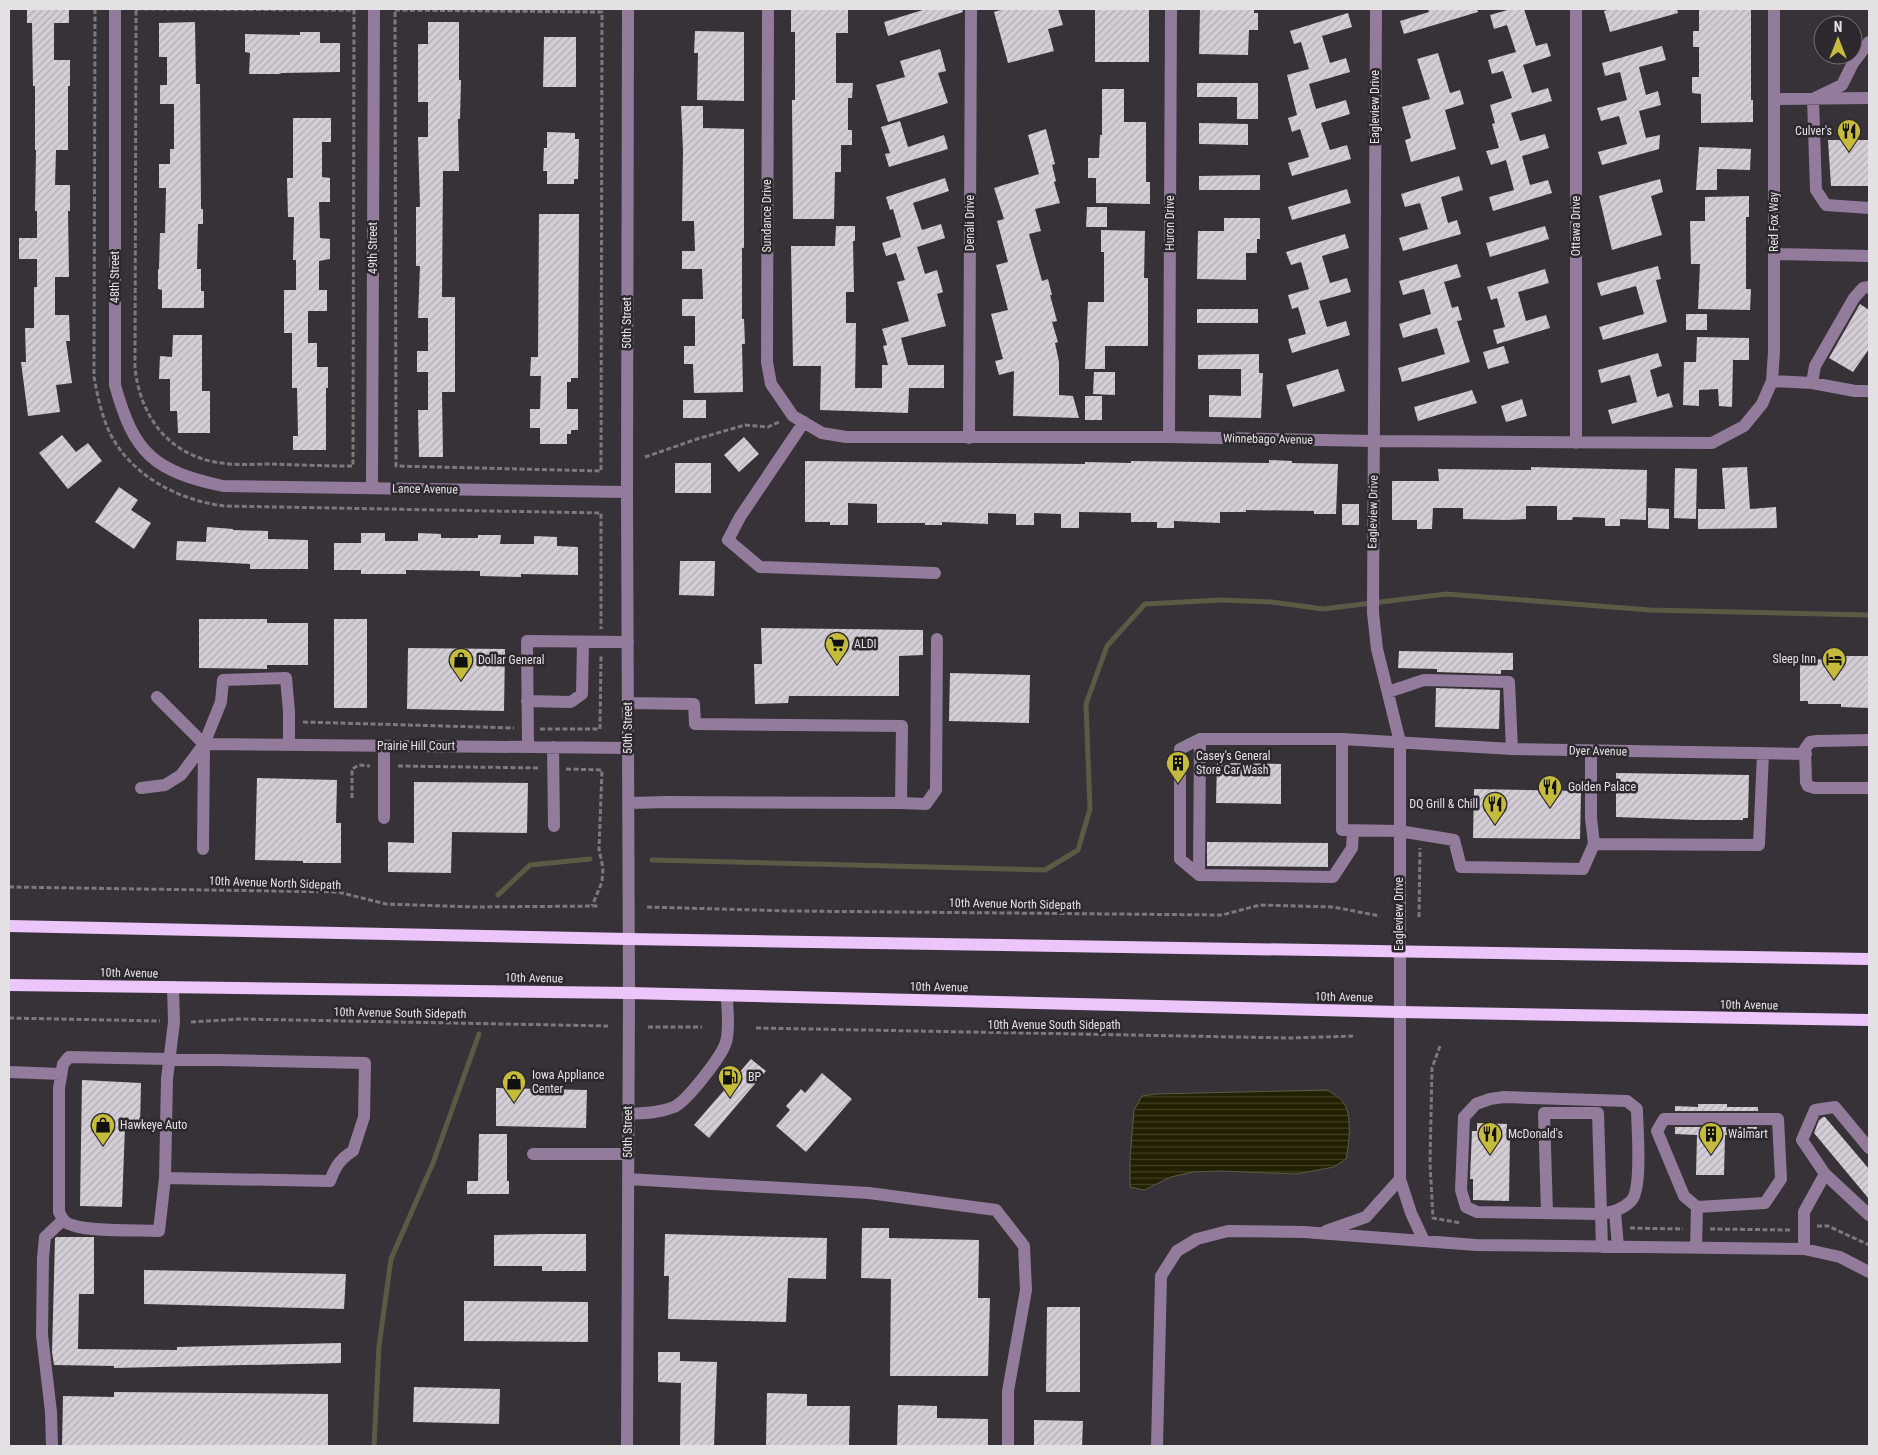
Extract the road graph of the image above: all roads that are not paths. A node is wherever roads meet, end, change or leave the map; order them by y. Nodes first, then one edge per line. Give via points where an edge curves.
1 (115, 9) edge
2 (374, 9) edge
3 (628, 9) edge
4 (768, 9) edge
5 (971, 9) edge
6 (1171, 9) edge
7 (1376, 9) edge
8 (1576, 9) edge
9 (1774, 9) edge
10 (1869, 42) edge
11 (1869, 98) edge
12 (1774, 99) junction
13 (1813, 99) junction
14 (1869, 208) edge
15 (1774, 254) junction
16 (1869, 256) edge
17 (1869, 287) edge
18 (1772, 381) junction
19 (1812, 383) junction
20 (1869, 391) edge
21 (799, 419) junction
22 (1744, 426) joint
23 (1169, 437) junction
24 (969, 438) junction
25 (1374, 441) junction
26 (1576, 443) junction
27 (223, 486) joint
28 (372, 488) junction
29 (627, 492) junction
30 (935, 573) dead end
31 (937, 639) dead end
32 (583, 642) junction
33 (628, 642) junction
34 (1388, 692) junction
35 (157, 697) dead end
36 (527, 702) junction
37 (628, 704) junction
38 (1200, 739) junction
39 (1342, 740) junction
40 (1869, 740) edge
41 (1400, 742) junction
42 (204, 744) junction
43 (288, 745) junction
44 (384, 746) junction
45 (528, 747) junction
46 (553, 747) junction
47 (628, 748) junction
48 (1512, 749) junction
49 (1591, 751) junction
50 (1763, 754) junction
51 (1800, 754) junction
52 (142, 788) dead end
53 (1869, 788) edge
54 (629, 803) junction
55 (901, 804) junction
56 (384, 818) dead end
57 (554, 826) dead end
58 (1353, 831) junction
59 (1399, 831) junction
60 (1594, 844) junction
61 (203, 849) dead end
62 (1199, 875) junction
63 (9, 926) edge
64 (628, 938) junction
65 (1399, 952) junction
66 (1869, 959) edge
67 (9, 985) edge
68 (173, 987) junction
69 (629, 994) junction
70 (727, 996) junction
71 (1399, 1012) junction
72 (1869, 1020) edge
73 (169, 1059) junction
74 (9, 1072) edge
75 (61, 1074) junction
76 (628, 1114) junction
77 (1869, 1148) edge
78 (533, 1154) dead end
79 (628, 1154) junction
80 (1825, 1174) junction
81 (165, 1178) junction
82 (628, 1179) junction
83 (1400, 1179) junction
84 (1697, 1206) junction
85 (1615, 1212) junction
86 (1546, 1213) junction
87 (1600, 1214) junction
88 (1869, 1215) edge
89 (63, 1220) junction
90 (1322, 1233) junction
91 (1424, 1241) junction
92 (1602, 1247) junction
93 (1618, 1247) junction
94 (1696, 1248) junction
95 (1804, 1249) junction
96 (1869, 1272) edge
97 (52, 1446) edge
98 (627, 1446) edge
99 (1008, 1446) edge
100 (1157, 1446) edge

1 - 27 street, 48th Street via 115,385 123,413 151,458 174,472
2 - 28 street, 49th Street
3 - 29 street, 50th Street
4 - 21 street, Sundance Drive via 767,362 771,384
5 - 24 street, Denali Drive
6 - 23 street, Huron Drive
7 - 25 street, Eagleview Drive
8 - 26 street, Ottawa Drive
9 - 12 street, Red Fox Way
10 - 13 street via 1842,85
11 - 13 street
12 - 13 street
12 - 15 street, Red Fox Way
13 - 14 street via 1816,190 1826,205
15 - 16 street
15 - 18 street, Red Fox Way
17 - 19 street via 1863,288 1854,298 1815,366
18 - 19 street
18 - 22 street, Red Fox Way via 1762,404
19 - 20 street
21 - 24 street, Winnebago Avenue via 822,433 846,437
21 - 30 street via 728,540 760,567
22 - 26 street, Winnebago Avenue via 1712,443
23 - 24 street, Winnebago Avenue
23 - 25 street, Winnebago Avenue
25 - 26 street, Winnebago Avenue
25 - 34 street, Eagleview Drive via 1373,613 1377,649
27 - 28 street, Lance Avenue
28 - 29 street, Lance Avenue
29 - 33 street, 50th Street
31 - 55 street via 936,790 926,804
32 - 33 street
32 - 36 street via 582,694 571,702
32 - 36 street via 527,641
33 - 37 street, 50th Street
34 - 41 street, Eagleview Drive
34 - 48 street via 1424,680 1509,682
35 - 42 street
36 - 45 street
37 - 47 street, 50th Street
37 - 55 street via 694,704 695,724 902,726
38 - 39 street, Dyer Avenue
38 - 62 street
38 - 62 street via 1180,749 1180,859
39 - 41 street, Dyer Avenue
39 - 58 street via 1342,830
40 - 51 street via 1810,742
41 - 48 street, Dyer Avenue
41 - 59 street, Eagleview Drive
42 - 43 street, Prairie Hill Court
42 - 43 street via 220,702 223,680 286,678
42 - 52 street via 181,774 165,785
42 - 61 street
43 - 44 street, Prairie Hill Court
44 - 45 street, Prairie Hill Court
44 - 56 street
45 - 46 street, Prairie Hill Court
46 - 47 street, Prairie Hill Court
46 - 57 street
47 - 54 street, 50th Street
48 - 49 street, Dyer Avenue
49 - 50 street, Dyer Avenue
49 - 60 street
50 - 51 street, Dyer Avenue
50 - 60 street via 1759,845
51 - 53 street via 1808,786
54 - 55 street
54 - 64 street, 50th Street
58 - 59 street
58 - 62 street via 1352,848 1333,877
59 - 60 street via 1454,840 1461,868 1583,869
59 - 65 street, Eagleview Drive
63 - 64 main road
64 - 65 main road
64 - 69 street, 50th Street
65 - 66 main road
65 - 71 street, Eagleview Drive
67 - 68 main road, 10th Avenue
68 - 69 main road, 10th Avenue
68 - 73 street via 174,1022
69 - 70 main road, 10th Avenue
69 - 76 street, 50th Street
70 - 71 main road, 10th Avenue
70 - 76 street via 726,1041 705,1074 675,1106 655,1112
71 - 72 main road, 10th Avenue
71 - 83 street, Eagleview Drive
73 - 75 street via 69,1057
73 - 81 street
73 - 81 street via 365,1063 364,1117 353,1151 336,1165 330,1181
74 - 75 street
75 - 89 street via 59,1212
76 - 79 street, 50th Street
77 - 80 street via 1835,1108 1815,1110 1802,1140
78 - 79 street
79 - 82 street, 50th Street
80 - 88 street
80 - 95 street via 1804,1212
81 - 89 street via 159,1231 72,1226
82 - 98 street, 50th Street
82 - 99 street via 870,1193 996,1210 1024,1246 1026,1290 1008,1391
83 - 90 street via 1366,1217
83 - 91 street, Eagleview Drive
84 - 84 street via 1765,1203 1781,1179 1778,1119 1664,1119 1657,1130 1684,1196
84 - 94 street
85 - 86 street via 1632,1200 1638,1185 1637,1109 1627,1101 1504,1097 1476,1104 1464,1117 1461,1190 1466,1207 1477,1212
85 - 87 street
85 - 93 street
86 - 87 street
86 - 87 street via 1544,1113 1598,1113
87 - 92 street
89 - 97 street via 45,1237 42,1258 42,1335
90 - 91 street
90 - 100 street via 1228,1231 1198,1239 1176,1251 1161,1276
91 - 92 street
92 - 93 street
93 - 94 street
94 - 95 street
95 - 96 street via 1840,1257

